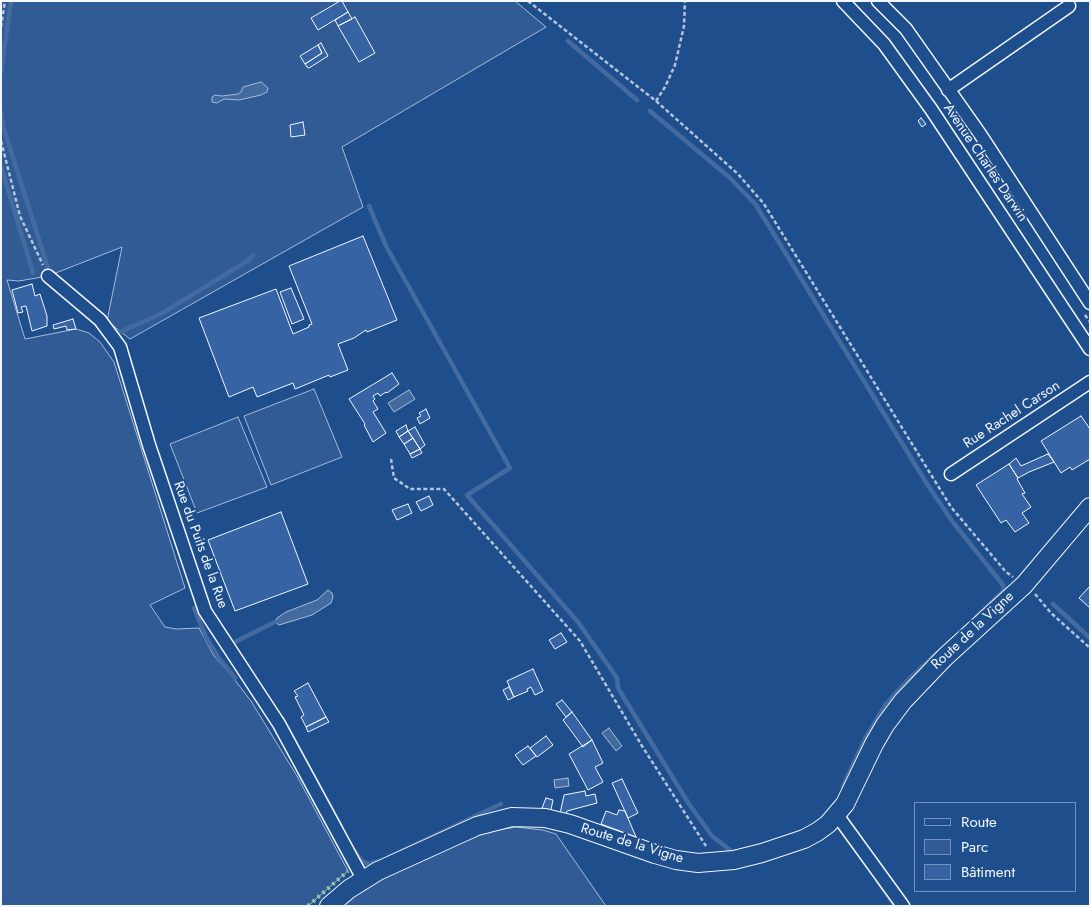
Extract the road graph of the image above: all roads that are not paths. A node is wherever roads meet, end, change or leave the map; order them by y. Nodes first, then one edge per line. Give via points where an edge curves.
1 (844, 1) edge
2 (878, 1) edge
3 (1069, 6) dead end
4 (948, 90) junction
5 (48, 276) road end
6 (1090, 303) edge
7 (1090, 349) edge
8 (1090, 382) edge
9 (951, 474) dead end
10 (1090, 507) edge
11 (837, 815) junction
12 (363, 879) junction
13 (332, 903) edge
14 (903, 906) edge

1 - 7 street, Avenue Charles Darwin via 884,44 931,109
2 - 4 street, Avenue Charles Darwin via 906,30
3 - 4 street
4 - 6 street, Avenue Charles Darwin
5 - 12 street, Rue du Puits de la Rue via 100,320 120,347 205,611 279,724
8 - 9 street, Rue Rachel Carson
10 - 11 street, Route de la Vigne via 1024,585 940,662 903,701 884,726 852,792
11 - 12 street, Route de la Vigne via 804,839 762,853 698,863 655,854 570,824 545,818 512,817 463,832
11 - 14 street
12 - 13 street, Route de la Vigne

